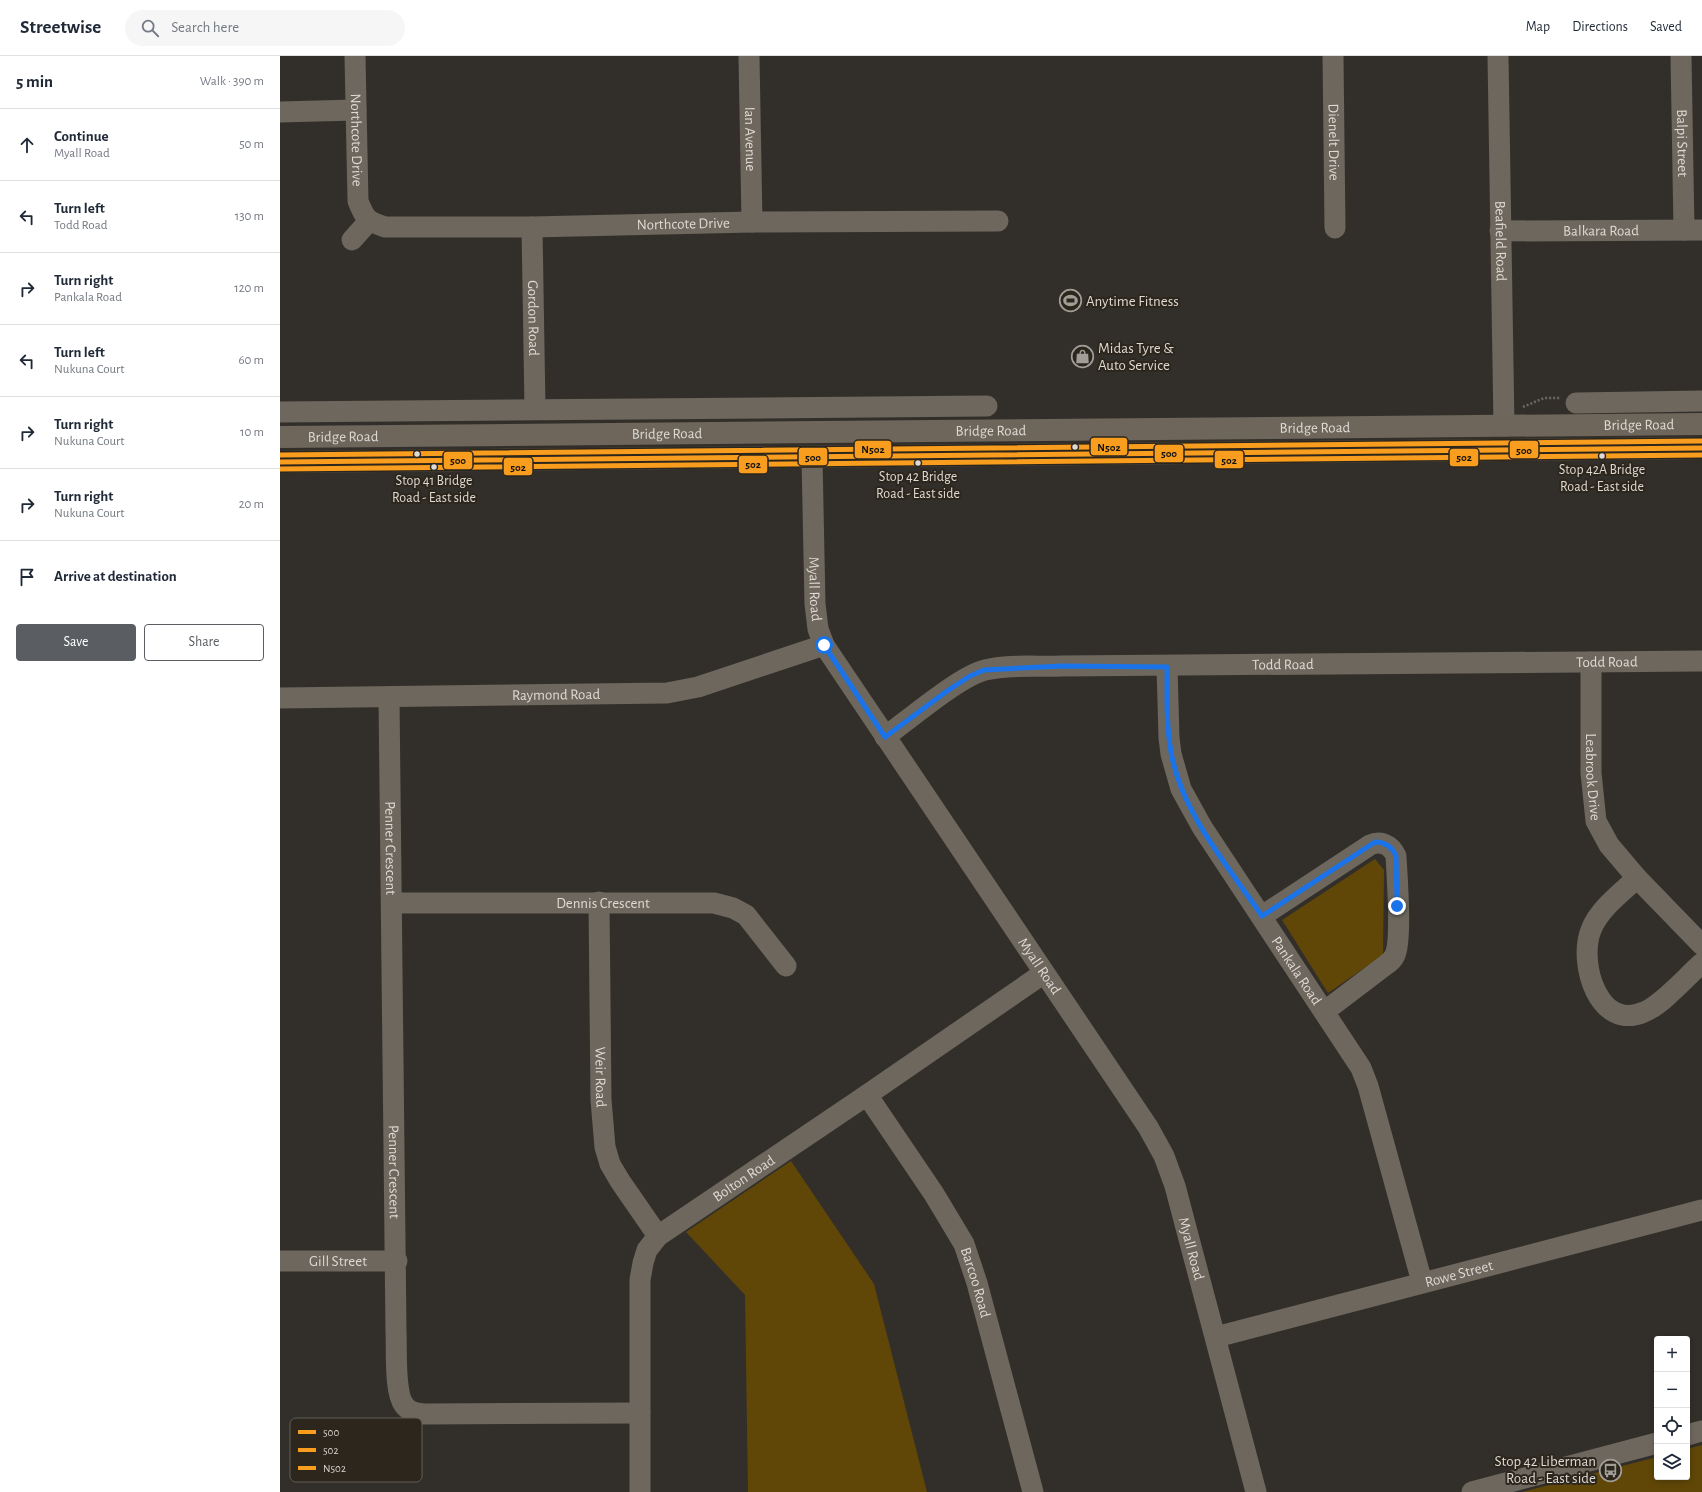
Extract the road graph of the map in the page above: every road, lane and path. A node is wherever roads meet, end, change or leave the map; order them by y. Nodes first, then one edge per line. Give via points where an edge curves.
1 (355, 56) edge
2 (748, 56) edge
3 (1333, 56) edge
4 (1498, 56) edge
5 (1681, 56) edge
6 (356, 110) junction
7 (280, 112) edge
8 (998, 221) dead end
9 (369, 222) junction
10 (752, 222) junction
11 (532, 227) junction
12 (1335, 228) dead end
13 (1693, 230) edge
14 (1500, 231) junction
15 (352, 240) dead end
16 (1570, 401) joint
17 (1702, 401) edge
18 (1610, 403) junction
19 (987, 406) dead end
20 (535, 409) junction
21 (1518, 410) dead end
22 (280, 412) edge
23 (1702, 424) edge
24 (1592, 425) junction
25 (1504, 426) junction
26 (811, 433) junction
27 (280, 437) edge
28 (1702, 448) edge
29 (1504, 450) junction
30 (812, 458) junction
31 (280, 462) edge
32 (824, 645) junction
33 (1702, 661) edge
34 (1591, 662) junction
35 (1167, 667) junction
36 (389, 697) junction
37 (280, 698) edge
38 (885, 737) junction
39 (1637, 878) junction
40 (599, 902) junction
41 (392, 903) junction
42 (1262, 916) junction
43 (1702, 945) edge
44 (1702, 963) edge
45 (786, 966) dead end
46 (1044, 973) junction
47 (1325, 1011) junction
48 (868, 1095) junction
49 (1702, 1210) edge
50 (658, 1236) junction
51 (280, 1261) edge
52 (397, 1261) junction
53 (1422, 1282) junction
54 (1216, 1337) junction
55 (640, 1413) junction
56 (1702, 1431) edge
57 (1690, 1434) edge
58 (1654, 1444) edge
59 (640, 1492) edge
60 (1033, 1492) edge
61 (1256, 1492) edge
62 (1472, 1492) edge

1 - 6 street, Northcote Drive
2 - 10 street, Ian Avenue
3 - 12 street, Dienelt Drive
4 - 14 street, Beafield Road
5 - 13 street, Balpi Street
6 - 7 street
6 - 9 street, Northcote Drive via 358,201 363,215
8 - 10 street, Northcote Drive
9 - 11 street, Northcote Drive via 385,227
9 - 15 street
10 - 11 street, Northcote Drive
11 - 20 street, Gordon Road
13 - 14 street, Balkara Road
14 - 25 street, Beafield Road
16 - 18 street, Bridge Road
16 - 21 path via 1544,398
17 - 18 street, Bridge Road
18 - 24 street
19 - 20 street, Bridge Road
20 - 22 street, Bridge Road
23 - 24 main road, Bridge Road
24 - 25 main road, Bridge Road
25 - 26 main road, Bridge Road
25 - 29 main road
26 - 27 main road, Bridge Road
26 - 30 main road
28 - 29 main road, Bridge Road
29 - 30 main road, Bridge Road
30 - 31 main road, Bridge Road
30 - 32 street, Myall Road via 814,604 818,629
32 - 36 street, Raymond Road via 717,682 682,691
32 - 38 street, Myall Road
33 - 34 street, Todd Road
34 - 35 street, Todd Road
34 - 39 street, Leabrook Drive via 1591,773 1596,821 1606,840
35 - 38 street, Todd Road via 1056,666 984,670 947,691
35 - 42 street, Pankala Road via 1168,738 1178,782 1202,827
36 - 37 street, Raymond Road
36 - 41 street, Penner Crescent
38 - 46 street, Myall Road
39 - 43 street, Leabrook Drive
39 - 44 street via 1598,916 1590,931 1587,947 1590,975 1603,1004 1621,1014 1642,1013 1661,1000
40 - 41 street, Dennis Crescent
40 - 45 street, Dennis Crescent via 701,902 733,908 751,920
40 - 50 street, Weir Road via 601,1100 605,1147 610,1164 620,1181
41 - 52 street, Penner Crescent
42 - 47 street, Pankala Road
42 - 47 street via 1370,845 1380,842 1394,851 1397,906 1395,955 1387,964
46 - 48 street, Bolton Road
46 - 54 street, Myall Road via 1160,1147 1175,1186
47 - 53 street, Pankala Road via 1356,1058 1368,1086
48 - 50 street, Bolton Road
48 - 60 street, Barcoo Road via 964,1244 978,1283
49 - 53 street, Rowe Street
50 - 55 street, Bolton Road via 647,1250 640,1275
51 - 52 street, Gill Street
52 - 55 street, Penner Crescent via 396,1332 399,1390 401,1401 409,1410 423,1414
53 - 54 street, Rowe Street
54 - 61 street, Myall Road
55 - 59 street, Bolton Road
56 - 57 street
58 - 62 street

